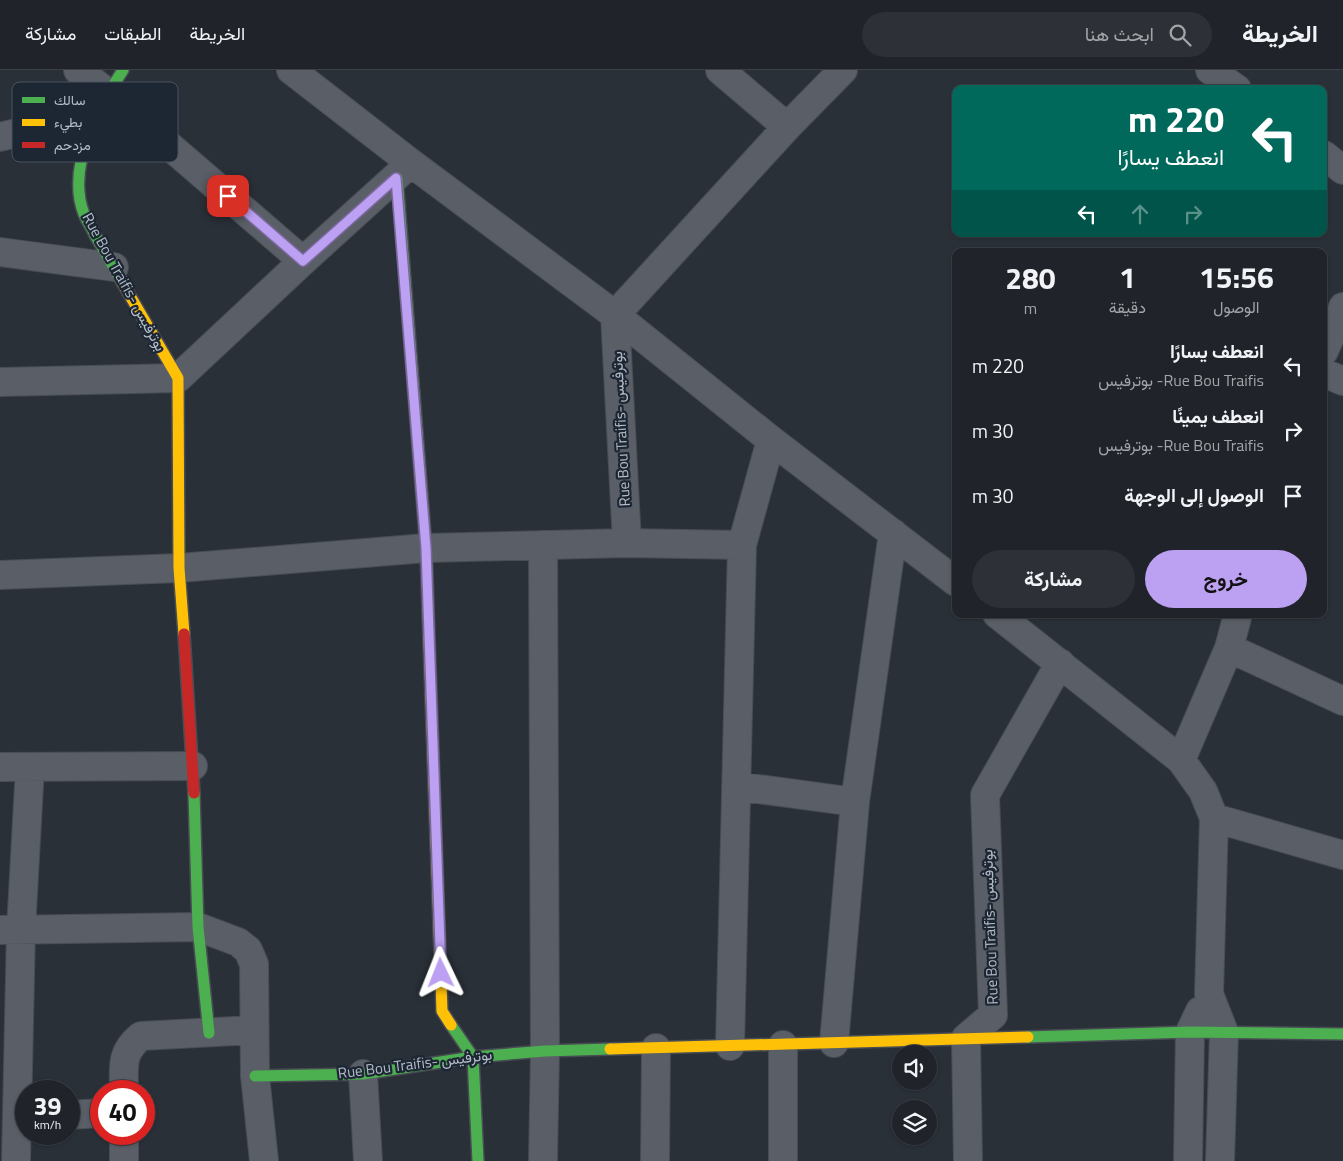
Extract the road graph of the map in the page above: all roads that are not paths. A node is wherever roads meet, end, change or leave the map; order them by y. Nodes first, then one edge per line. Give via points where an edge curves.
1 (78, 70) edge
2 (123, 70) edge
3 (292, 70) edge
4 (720, 70) edge
5 (844, 70) edge
6 (87, 82) edge
7 (116, 82) edge
8 (787, 127) junction
9 (12, 134) edge
10 (0, 138) edge
11 (1327, 157) edge
12 (82, 162) edge
13 (178, 162) edge
14 (404, 170) junction
15 (1343, 170) edge
16 (0, 252) edge
17 (303, 261) junction
18 (114, 268) junction
19 (1343, 307) edge
20 (615, 314) junction
21 (1327, 344) edge
22 (1327, 374) edge
23 (178, 378) junction
24 (1343, 381) edge
25 (0, 382) edge
26 (771, 440) junction
27 (893, 533) junction
28 (627, 543) junction
29 (542, 545) junction
30 (742, 545) junction
31 (426, 548) junction
32 (179, 568) junction
33 (0, 575) edge
34 (952, 579) edge
35 (1002, 618) edge
36 (1237, 618) edge
37 (1229, 648) junction
38 (1060, 662) junction
39 (1343, 701) edge
40 (1181, 760) junction
41 (193, 766) junction
42 (0, 767) edge
43 (30, 767) junction
44 (736, 786) junction
45 (855, 802) junction
46 (1214, 818) junction
47 (1343, 855) edge
48 (198, 927) junction
49 (11, 929) edge
50 (1208, 994) junction
51 (253, 1030) junction
52 (1190, 1032) junction
53 (1224, 1032) junction
54 (209, 1033) junction
55 (1343, 1034) edge
56 (966, 1038) junction
57 (834, 1043) junction
58 (784, 1045) junction
59 (730, 1046) junction
60 (656, 1048) junction
61 (545, 1051) junction
62 (473, 1057) junction
63 (363, 1074) junction
64 (255, 1076) junction
65 (124, 1080) edge
66 (14, 1117) edge
67 (124, 1145) edge
68 (16, 1161) edge
69 (124, 1161) edge
70 (264, 1161) edge
71 (368, 1161) edge
72 (478, 1161) edge
73 (543, 1161) edge
74 (655, 1161) edge
75 (783, 1161) edge
76 (968, 1161) edge
77 (1188, 1161) edge
78 (1220, 1161) edge

1 - 6 street
2 - 7 street, Rue Bou Traifis- بوترفيس
3 - 14 street
4 - 8 street
5 - 8 street
8 - 20 street
9 - 10 street
11 - 15 street
12 - 18 street, Rue Bou Traifis- بوترفيس via 78,182 84,215
13 - 17 street
14 - 17 street
14 - 20 street
14 - 31 street
16 - 18 street
17 - 23 street
18 - 23 street, Rue Bou Traifis- بوترفيس
19 - 21 street
20 - 26 street
20 - 28 street, Rue Bou Traifis- بوترفيس
22 - 24 street
23 - 25 street
23 - 32 street
26 - 27 street
26 - 30 street
27 - 34 street
27 - 45 street
28 - 29 street
28 - 30 street
29 - 31 street
29 - 61 street
30 - 44 street
31 - 32 street
31 - 62 street via 442,1011
32 - 33 street
32 - 41 street
35 - 38 street
36 - 37 street
37 - 39 street
37 - 40 street
38 - 40 street
38 - 56 street, Rue Bou Traifis- بوترفيس via 985,795 993,1015
40 - 46 street via 1203,791
41 - 43 street
41 - 48 street
42 - 43 street
43 - 49 street
44 - 45 street
44 - 59 street
45 - 57 street
46 - 47 street
46 - 50 street
48 - 49 street
48 - 51 street via 238,942 248,950 254,964
48 - 54 street
49 - 66 street
50 - 52 street
50 - 53 street
51 - 54 street
51 - 64 street
52 - 53 street
52 - 56 street
52 - 77 street
53 - 55 street
53 - 78 street
54 - 65 street via 141,1036 131,1044 124,1059
56 - 57 street
56 - 76 street
57 - 58 street
58 - 59 street
58 - 75 street
59 - 60 street
60 - 61 street, Rue Bou Traifis- بوترفيس
60 - 74 street
61 - 62 street, Rue Bou Traifis- بوترفيس
61 - 73 street
62 - 63 street, Rue Bou Traifis- بوترفيس
62 - 72 street
63 - 64 street, Rue Bou Traifis- بوترفيس
63 - 71 street
64 - 70 street
66 - 68 street
67 - 69 street

